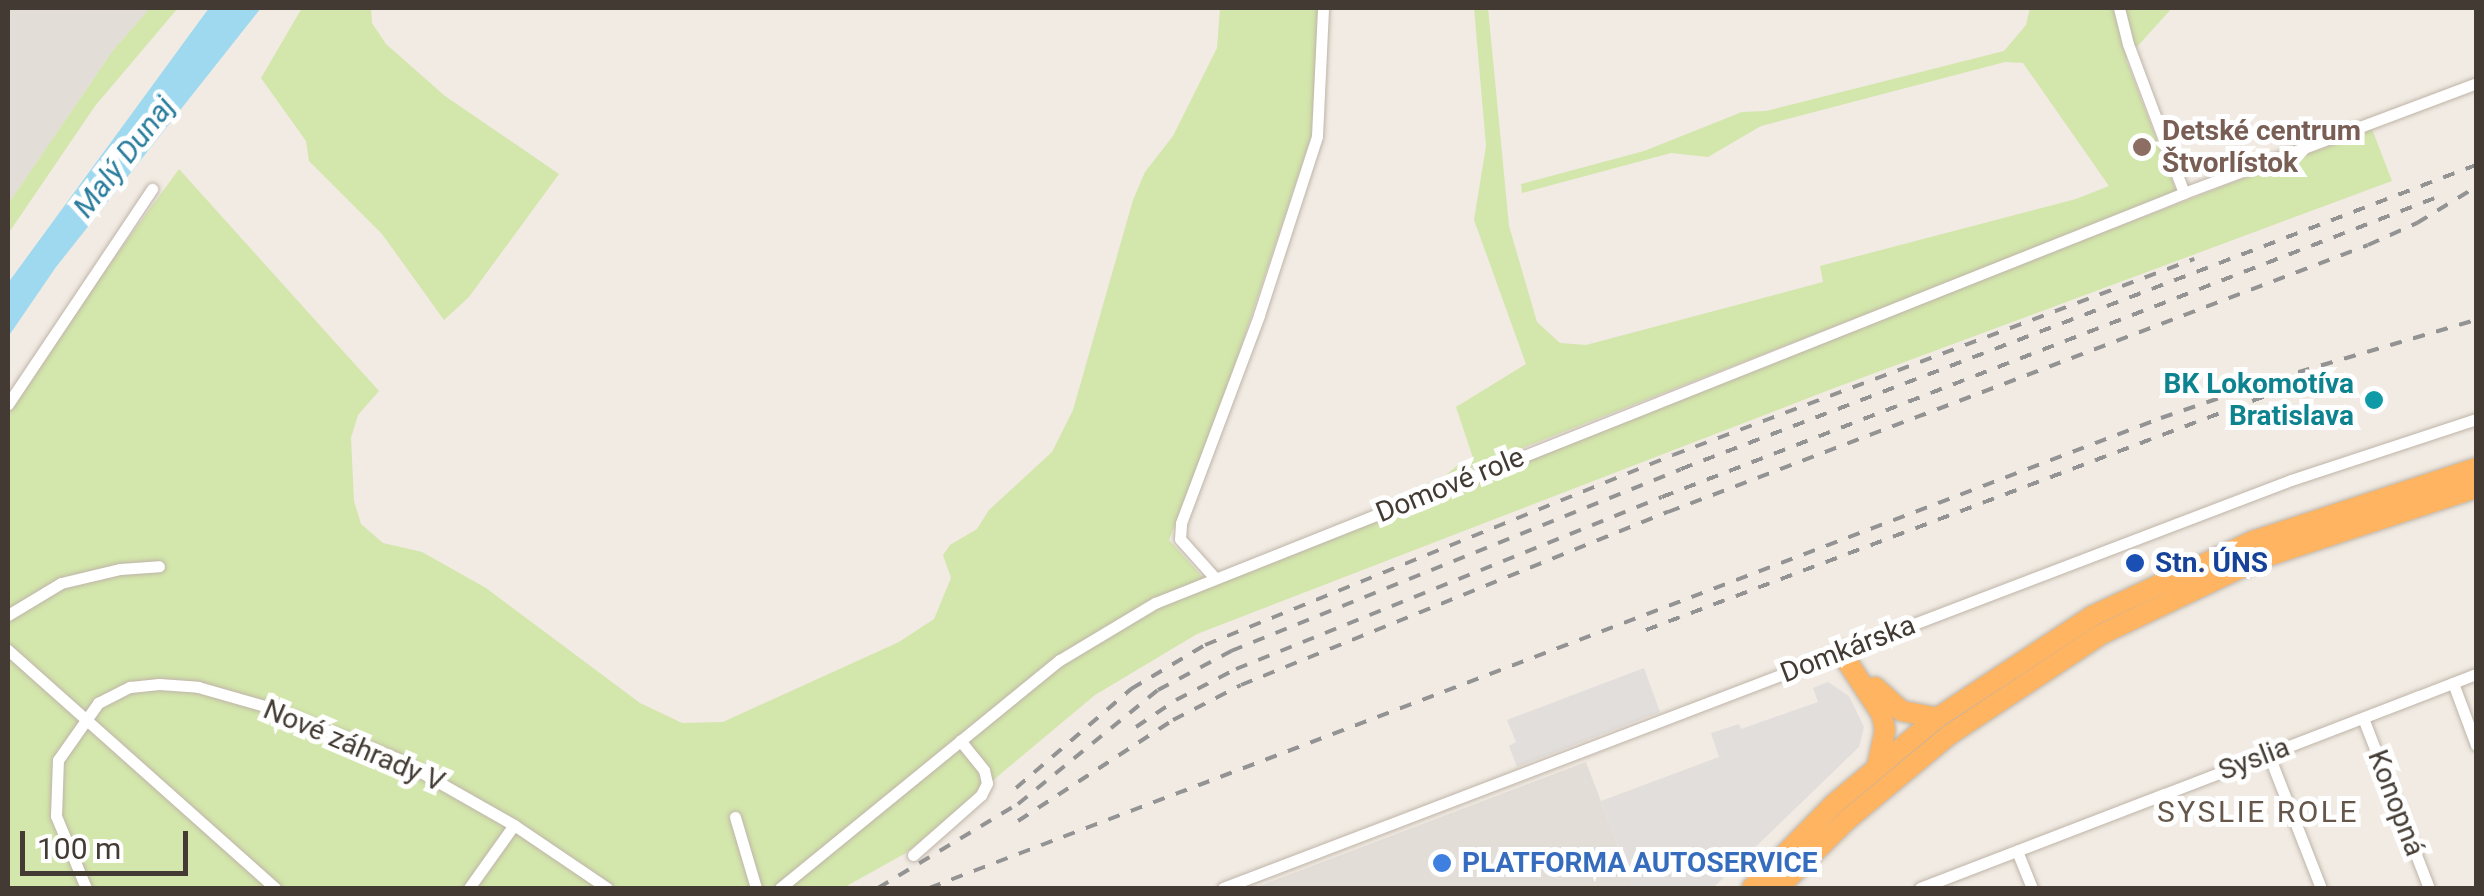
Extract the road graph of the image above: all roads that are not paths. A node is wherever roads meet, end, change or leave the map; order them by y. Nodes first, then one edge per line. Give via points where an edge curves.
1 (1323, 8) edge
2 (2119, 8) edge
3 (2476, 83) edge
4 (152, 189) dead end
5 (2184, 193) junction
6 (8, 404) edge
7 (2476, 419) edge
8 (2476, 468) edge
9 (2476, 488) edge
10 (160, 566) dead end
11 (1215, 578) junction
12 (8, 615) edge
13 (8, 650) edge
14 (1845, 650) junction
15 (2476, 674) edge
16 (2453, 683) junction
17 (1938, 718) junction
18 (2363, 718) junction
19 (84, 719) junction
20 (960, 740) junction
21 (2476, 745) edge
22 (2268, 753) junction
23 (1878, 767) junction
24 (735, 818) dead end
25 (514, 824) junction
26 (2017, 850) junction
27 (913, 855) dead end
28 (86, 888) edge
29 (276, 888) edge
30 (469, 888) edge
31 (608, 888) edge
32 (756, 888) edge
33 (780, 888) edge
34 (1223, 888) edge
35 (1752, 888) edge
36 (1778, 888) edge
37 (1920, 888) edge
38 (2032, 888) edge
39 (2321, 888) edge
40 (2429, 888) edge

1 - 11 street via 1318,136 1260,315 1180,523 1180,539
2 - 5 street
3 - 5 street, Domové role
4 - 6 street
5 - 11 street, Domové role
7 - 14 street, Domkárska via 2290,480
8 - 17 highway via 2315,518 2193,566 2092,616
9 - 36 highway via 2259,559 2100,635 1949,734 1846,820
10 - 12 street via 62,583
11 - 20 street, Domové role via 1096,636
13 - 19 street
14 - 17 highway via 1892,706
14 - 23 highway via 1882,715
14 - 34 street, Domkárska
15 - 16 street, Syslia
16 - 18 street, Syslia
16 - 21 street
17 - 23 highway
18 - 22 street, Syslia
18 - 40 street, Konopná
19 - 25 street, Nové záhrady V via 130,687 198,687 396,758
19 - 28 street via 58,760 55,803
19 - 29 street
20 - 27 street via 984,770 982,795
20 - 33 street, Domové role
22 - 26 street, Syslia
22 - 39 street
23 - 35 highway
24 - 32 street
25 - 30 street
25 - 31 street, Nové záhrady V
26 - 37 street, Syslia
26 - 38 street

